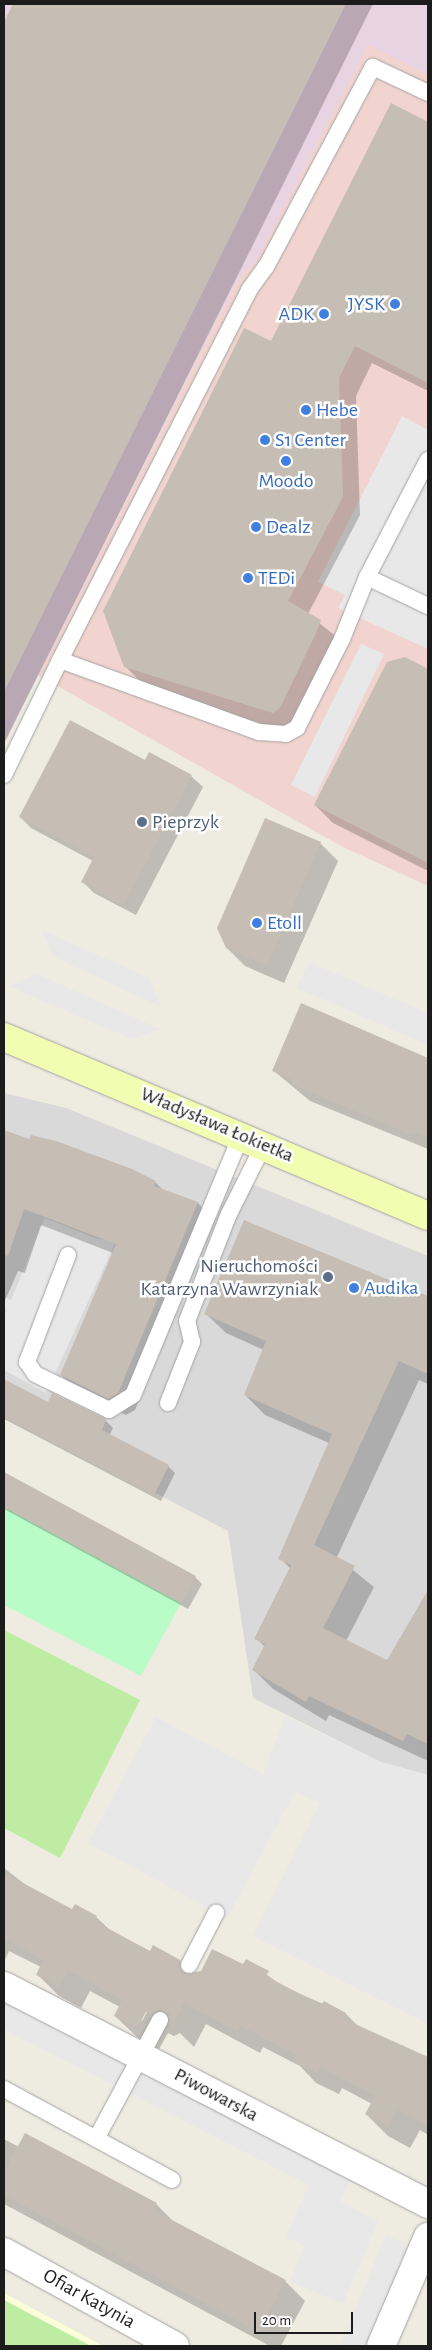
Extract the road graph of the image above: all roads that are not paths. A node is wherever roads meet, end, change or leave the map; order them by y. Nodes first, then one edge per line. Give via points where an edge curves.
1 (428, 93) edge
2 (428, 460) edge
3 (367, 577) junction
4 (428, 606) edge
5 (60, 660) junction
6 (4, 775) edge
7 (4, 1038) edge
8 (252, 1140) junction
9 (428, 1216) edge
10 (68, 1255) dead end
11 (168, 1403) dead end
12 (216, 1913) dead end
13 (189, 1965) dead end
14 (4, 1986) edge
15 (160, 2020) dead end
16 (141, 2056) junction
17 (4, 2089) edge
18 (96, 2139) junction
19 (172, 2180) dead end
20 (428, 2204) edge
21 (428, 2236) edge
22 (4, 2252) edge
23 (175, 2346) edge
24 (381, 2346) edge

1 - 5 lane via 373,67 266,267 249,290
2 - 3 lane
3 - 4 lane
3 - 5 lane via 342,639 301,719 286,734 260,732
5 - 6 lane
7 - 8 main road, Władysława Łokietka
8 - 9 main road, Władysława Łokietka
8 - 10 lane via 134,1395 109,1410 35,1374 27,1362
8 - 11 lane via 230,1214 187,1321 192,1342
12 - 13 lane
14 - 16 street, Piwowarska
15 - 16 lane
16 - 18 lane
16 - 20 street, Piwowarska
17 - 18 lane
18 - 19 lane
21 - 24 street
22 - 23 street, Ofiar Katynia

